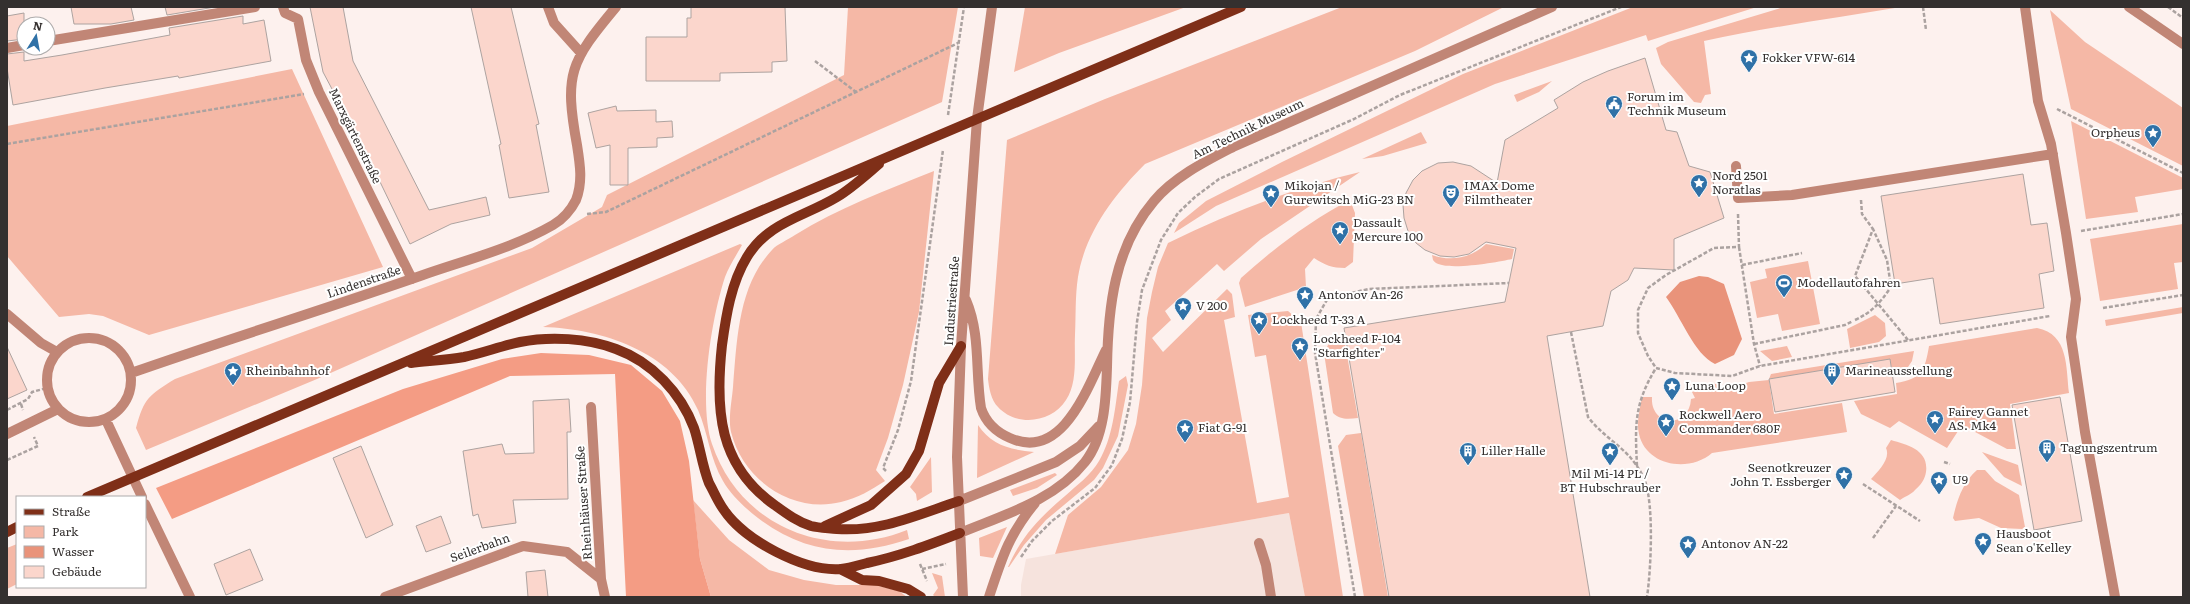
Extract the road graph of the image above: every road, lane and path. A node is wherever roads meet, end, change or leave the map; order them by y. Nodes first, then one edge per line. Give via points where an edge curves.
1 (255, 7) edge
2 (283, 7) edge
3 (548, 7) edge
4 (616, 7) edge
5 (964, 7) edge
6 (992, 7) edge
7 (1241, 7) edge
8 (1552, 7) edge
9 (1621, 7) edge
10 (1923, 7) edge
11 (2025, 7) edge
12 (2129, 7) edge
13 (2168, 7) edge
14 (2183, 18) edge
15 (1926, 30) dead end
16 (56, 40) edge
17 (958, 42) junction
18 (2183, 44) edge
19 (581, 52) junction
20 (815, 61) dead end
21 (319, 92) junction
22 (856, 92) junction
23 (2038, 101) junction
24 (947, 121) dead end
25 (944, 143) dead end
26 (7, 144) edge
27 (2053, 154) junction
28 (889, 156) junction
29 (1736, 166) dead end
30 (2183, 173) edge
31 (1858, 184) junction
32 (1738, 198) junction
33 (2183, 214) edge
34 (564, 216) junction
35 (1873, 229) junction
36 (2066, 234) junction
37 (1739, 247) junction
38 (1802, 253) dead end
39 (1742, 265) junction
40 (412, 279) junction
41 (1509, 283) dead end
42 (2183, 295) edge
43 (965, 298) junction
44 (1879, 305) junction
45 (2103, 308) dead end
46 (7, 314) edge
47 (2050, 316) dead end
48 (1571, 332) dead end
49 (1908, 340) junction
50 (1754, 344) junction
51 (1109, 345) junction
52 (961, 346) junction
53 (57, 352) junction
54 (399, 364) junction
55 (1760, 366) junction
56 (1656, 368) junction
57 (131, 373) junction
58 (47, 388) junction
59 (591, 407) dead end
60 (7, 410) edge
61 (58, 410) junction
62 (106, 420) junction
63 (1100, 424) junction
64 (7, 434) edge
65 (38, 446) dead end
66 (7, 460) edge
67 (1944, 462) dead end
68 (1950, 464) dead end
69 (1637, 467) junction
70 (898, 484) junction
71 (1862, 484) dead end
72 (88, 496) edge
73 (142, 496) edge
74 (959, 501) junction
75 (1037, 501) junction
76 (146, 506) edge
77 (1896, 506) junction
78 (1920, 521) dead end
79 (16, 528) edge
80 (822, 528) junction
81 (7, 532) edge
82 (960, 533) junction
83 (1872, 538) dead end
84 (1259, 543) dead end
85 (917, 550) junction
86 (1020, 558) dead end
87 (960, 564) junction
88 (840, 569) junction
89 (601, 579) junction
90 (190, 597) edge
91 (385, 597) edge
92 (604, 597) edge
93 (921, 597) edge
94 (963, 597) edge
95 (988, 597) edge
96 (1271, 597) edge
97 (1355, 597) edge
98 (1647, 597) edge
99 (2115, 597) edge

1 - 16 street
2 - 21 street, Marxgärtenstraße via 285,13 298,19 306,60
3 - 19 street via 554,23
4 - 19 street, Lindenstraße
5 - 17 path
6 - 43 street, Industriestraße via 977,119
7 - 28 main road
8 - 51 street, Am Technik Museum via 1257,136 1186,173 1154,200 1126,247 1112,289
9 - 86 path via 1400,95 1354,119 1219,179 1195,197 1178,213 1161,240 1142,290 1130,402 1122,439 1112,465 1095,488 1052,521
10 - 15 path
11 - 23 street
12 - 18 street
13 - 14 path
17 - 22 path
17 - 24 path
19 - 34 street, Lindenstraße via 573,70 570,98 581,166 580,182 575,200
20 - 22 path
21 - 26 path
21 - 40 street, Marxgärtenstraße
22 - 34 path via 606,212
23 - 27 street
23 - 30 path via 2071,115
25 - 70 path via 911,381 898,430 883,468
27 - 31 street
27 - 36 street
28 - 54 main road
28 - 80 main road via 838,197 778,225 758,242 740,272 726,315 720,363 719,410 733,461 766,499 792,517
29 - 32 street
31 - 32 street via 1792,195
31 - 35 path via 1862,214
32 - 37 path
33 - 36 path
34 - 40 street, Lindenstraße via 555,224 529,237
35 - 44 path via 1887,260 1891,287
35 - 44 path via 1855,276
36 - 99 street via 2076,300 2071,337
37 - 39 path
37 - 56 path via 1714,248 1648,288 1638,310 1638,333
38 - 39 path
39 - 50 path
40 - 57 street, Lindenstraße
41 - 97 path via 1369,289 1328,298 1316,319 1315,353
42 - 45 path
43 - 51 street via 972,314 977,340 983,415 995,429 1015,440 1042,442 1054,435 1072,415
43 - 52 street, Industriestraße
44 - 49 path
44 - 50 path via 1870,313 1845,325
46 - 53 street via 41,343
47 - 49 path
48 - 69 path via 1588,418
49 - 55 path
50 - 55 path
51 - 63 street, Am Technik Museum via 1107,386
52 - 70 main road via 939,383 919,451
52 - 74 street, Industriestraße via 957,457
53 - 57 street via 69,343 84,338 100,340 114,346 125,358
53 - 58 street via 46,375
54 - 72 main road
54 - 88 main road via 465,356 521,342 543,340 588,341 617,349 643,363 670,387 684,405 694,429 709,482 724,511 740,527 780,554 807,564
55 - 56 path via 1732,376 1675,373
56 - 69 path via 1643,389 1637,413
57 - 62 street via 131,387 126,400 118,412
58 - 60 path via 32,392 28,399
58 - 61 street
59 - 89 street, Rheinhäuser Straße
61 - 62 street via 72,419 89,423
61 - 64 street
62 - 73 street
63 - 74 street via 1080,446 1056,462
63 - 75 street, Am Technik Museum via 1096,443 1085,462 1068,480
65 - 66 path
67 - 68 path
69 - 98 path via 1645,481 1648,506 1651,573
70 - 80 main road via 871,505
71 - 77 path
74 - 80 main road via 886,526 858,530
74 - 82 street, Industriestraße
75 - 82 street, Am Technik Museum
75 - 95 street via 1002,554
76 - 90 street
77 - 78 path
77 - 83 path
79 - 81 main road
82 - 85 main road
82 - 87 street, Industriestraße
84 - 96 street via 1266,565
85 - 87 path via 922,569
85 - 88 main road
87 - 94 street, Industriestraße
88 - 93 main road via 862,580 879,581 908,589
89 - 91 street, Seilerbahn via 567,552 522,546
89 - 92 street, Rheinhäuser Straße

